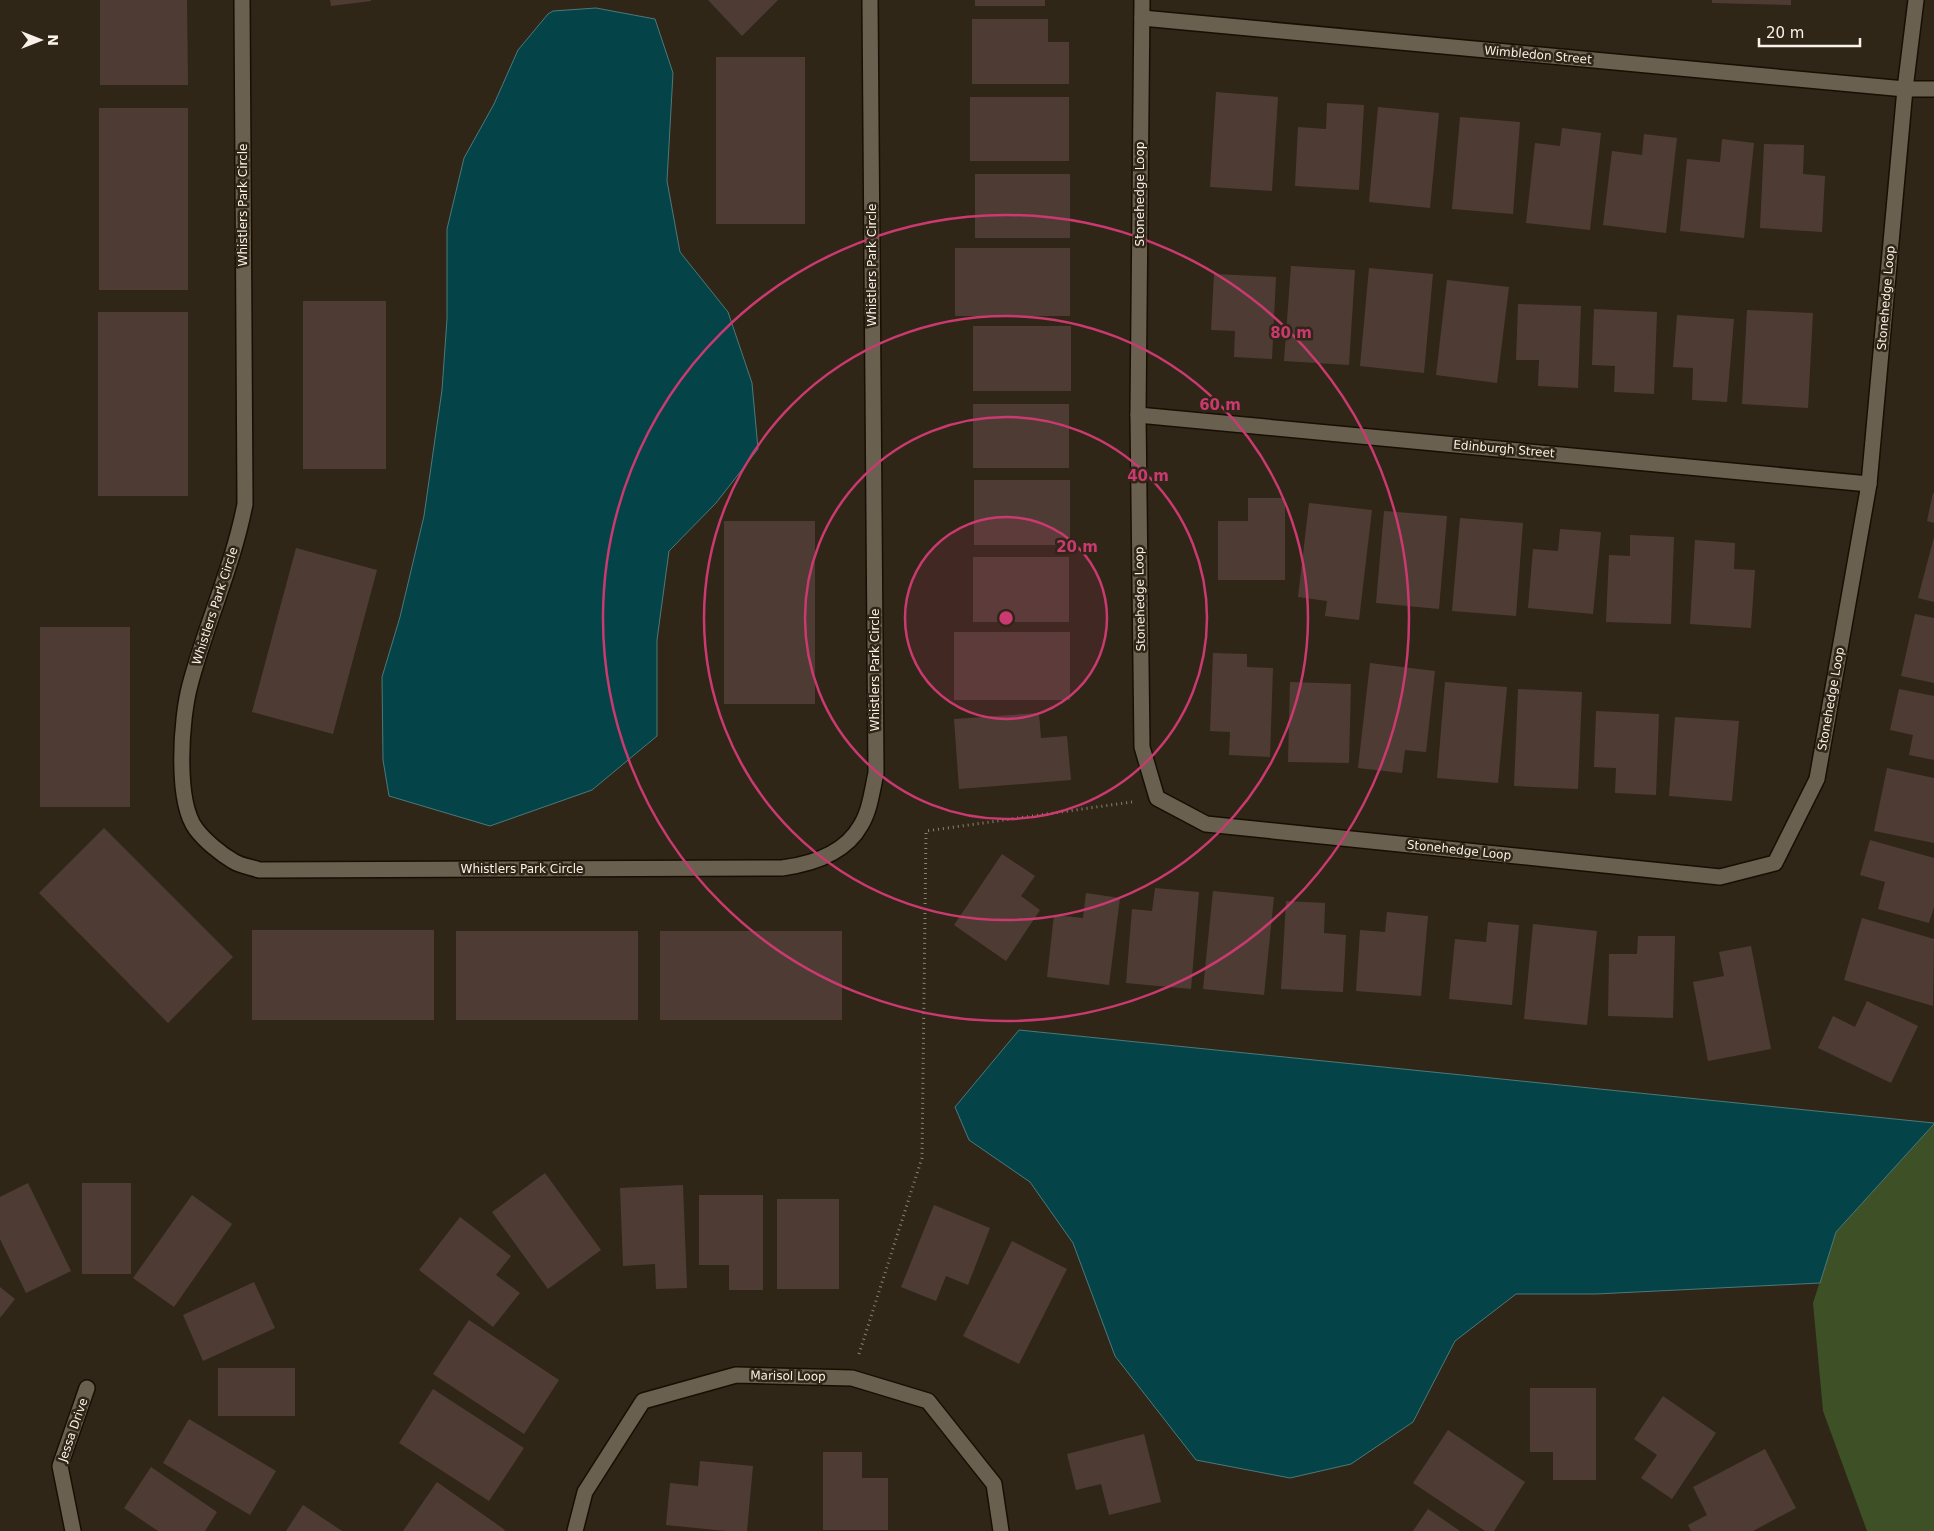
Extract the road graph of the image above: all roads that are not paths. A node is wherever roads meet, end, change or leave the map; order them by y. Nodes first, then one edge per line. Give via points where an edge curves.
1 (242, 0) edge
2 (870, 0) edge
3 (1142, 0) edge
4 (1916, 0) edge
5 (1142, 18) junction
6 (1934, 89) edge
7 (1905, 90) junction
8 (1138, 415) junction
9 (1869, 484) junction
10 (87, 1388) dead end
11 (73, 1531) edge
12 (575, 1531) edge
13 (1001, 1531) edge

1 - 2 street, Whistlers Park Circle via 245,504 189,686 181,774 185,804 196,829 234,862 258,870 782,868 805,865 825,857 844,845 860,826 876,773
3 - 5 street, Stonehedge Loop
4 - 7 street, Stonehedge Loop
5 - 7 street, Wimbledon Street
5 - 8 street, Stonehedge Loop
6 - 7 street, Wimbledon Street
7 - 9 street, Stonehedge Loop
8 - 9 street, Edinburgh Street
8 - 9 street, Stonehedge Loop via 1142,747 1157,798 1206,824 1720,878 1775,863 1817,779
10 - 11 street, Jessa Drive via 60,1466
12 - 13 street, Marisol Loop via 586,1492 644,1401 736,1375 852,1378 928,1401 994,1484

